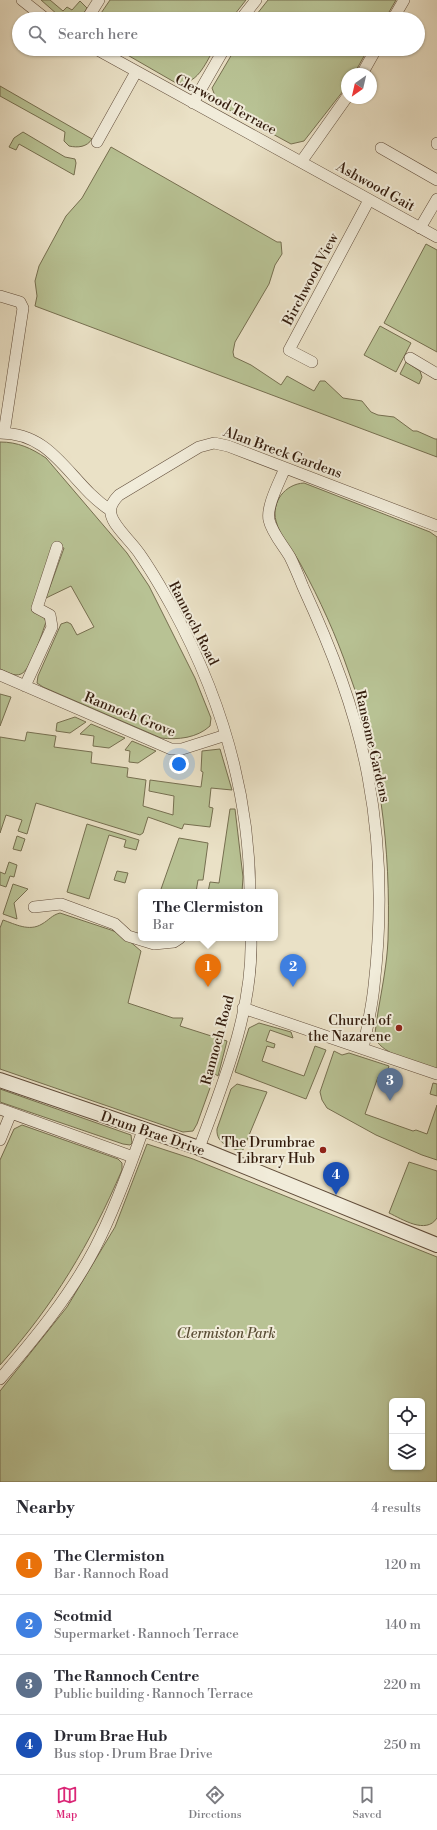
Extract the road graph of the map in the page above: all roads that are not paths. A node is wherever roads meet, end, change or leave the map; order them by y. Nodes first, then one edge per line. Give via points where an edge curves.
1 (22, 0) edge
2 (99, 0) edge
3 (256, 0) edge
4 (404, 0) edge
5 (37, 12) edge
6 (91, 12) edge
7 (247, 12) edge
8 (397, 12) edge
9 (108, 56) edge
10 (220, 56) edge
11 (372, 56) edge
12 (365, 68) edge
13 (136, 72) junction
14 (193, 103) junction
15 (342, 104) edge
16 (97, 142) dead end
17 (380, 148) dead end
18 (301, 162) junction
19 (437, 180) edge
20 (437, 199) edge
21 (369, 200) junction
22 (420, 228) junction
23 (437, 237) edge
24 (0, 296) edge
25 (410, 358) dead end
26 (312, 362) dead end
27 (437, 374) edge
28 (2, 433) edge
29 (284, 468) junction
30 (110, 510) junction
31 (437, 526) edge
32 (57, 547) dead end
33 (0, 675) edge
34 (25, 686) junction
35 (226, 735) junction
36 (250, 889) edge
37 (34, 907) dead end
38 (138, 939) edge
39 (144, 941) edge
40 (176, 941) edge
41 (251, 941) edge
42 (243, 1008) junction
43 (363, 1049) junction
44 (437, 1074) edge
45 (0, 1080) edge
46 (0, 1110) edge
47 (11, 1113) junction
48 (143, 1130) junction
49 (0, 1140) edge
50 (199, 1148) junction
51 (133, 1157) junction
52 (437, 1245) edge
53 (0, 1379) edge

1 - 5 street
2 - 6 street
3 - 7 street
4 - 8 street
9 - 13 street, Clerwood Terrace
10 - 14 street
11 - 12 street
13 - 14 street, Clerwood Terrace
13 - 16 street
14 - 18 street, Clerwood Terrace
15 - 18 street
17 - 19 street
18 - 21 street, Ashwood Gait
20 - 22 street
21 - 22 street, Ashwood Gait
21 - 26 street, Birchwood View via 289,350
22 - 23 street, Ashwood Gait
24 - 28 street, Rannoch Road via 20,302 23,308
25 - 27 street
28 - 30 street, Rannoch Road via 26,436 44,446
29 - 30 street, Alan Breck Gardens via 214,443 199,447 119,495
29 - 31 street, Alan Breck Gardens
29 - 43 street, Ransome Gardens via 269,509 269,519 322,628 350,705 368,776 376,830 380,891 377,953 374,988
30 - 35 street, Rannoch Road via 113,520 138,552 172,607 205,678
32 - 34 street via 37,608 50,615 52,627
33 - 34 street, Rannoch Grove
34 - 35 street, Rannoch Grove via 171,749 182,749
35 - 36 street, Rannoch Road via 244,808
37 - 38 street via 61,904 116,924 128,936
39 - 40 street via 154,944
41 - 42 street, Rannoch Road
42 - 43 street
42 - 50 street, Rannoch Road via 229,1062
43 - 44 street
45 - 48 street, Drum Brae Drive
46 - 47 street, Drum Brae Drive
47 - 49 street
47 - 51 street, Drum Brae Drive
48 - 50 street, Drum Brae Drive
48 - 51 street
50 - 52 street, Drum Brae Drive
51 - 53 street via 95,1249 66,1296

